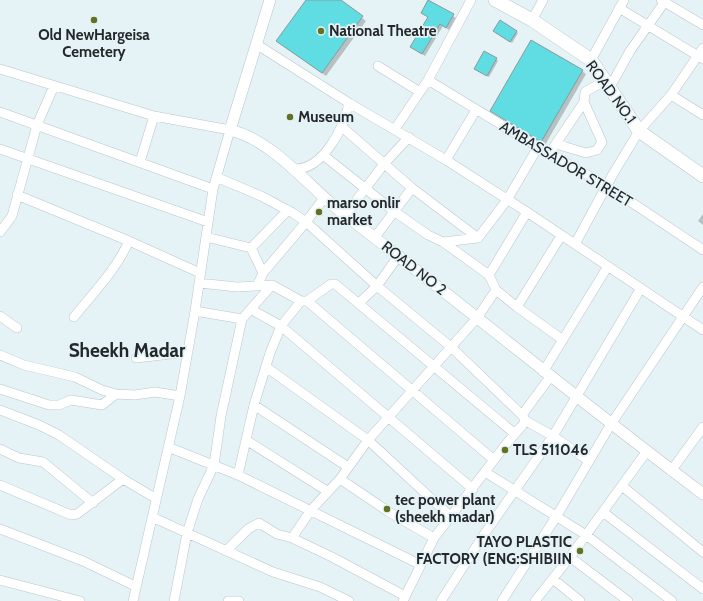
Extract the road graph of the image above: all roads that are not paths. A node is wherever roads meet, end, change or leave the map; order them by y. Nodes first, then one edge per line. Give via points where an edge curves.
1 (270, 0) edge
2 (471, 0) edge
3 (495, 0) edge
4 (543, 0) edge
5 (664, 1) edge
6 (621, 4) edge
7 (532, 20) junction
8 (703, 25) edge
9 (648, 26) junction
10 (256, 44) junction
11 (701, 54) edge
12 (591, 60) junction
13 (378, 66) dead end
14 (0, 69) edge
15 (428, 80) junction
16 (608, 83) junction
17 (54, 86) junction
18 (420, 92) junction
19 (671, 95) junction
20 (584, 102) junction
21 (349, 103) junction
22 (476, 110) junction
23 (0, 112) edge
24 (703, 115) edge
25 (154, 116) junction
26 (37, 125) junction
27 (342, 126) junction
28 (395, 129) junction
29 (230, 130) junction
30 (639, 131) junction
31 (409, 137) junction
32 (556, 144) junction
33 (538, 148) junction
34 (0, 149) edge
35 (549, 154) junction
36 (323, 155) junction
37 (27, 159) junction
38 (446, 160) junction
39 (140, 162) junction
40 (384, 164) junction
41 (294, 169) junction
42 (703, 176) edge
43 (216, 177) junction
44 (607, 186) junction
45 (412, 188) junction
46 (213, 189) junction
47 (365, 189) junction
48 (17, 195) junction
49 (324, 198) junction
50 (507, 200) junction
51 (288, 210) junction
52 (395, 212) junction
53 (527, 212) junction
54 (345, 215) junction
55 (208, 222) junction
56 (306, 222) junction
57 (0, 232) edge
58 (561, 236) junction
59 (206, 237) junction
60 (375, 237) junction
61 (478, 238) junction
62 (129, 240) junction
63 (443, 242) junction
64 (575, 244) junction
65 (252, 248) junction
66 (703, 250) edge
67 (399, 255) junction
68 (608, 266) junction
69 (263, 272) junction
70 (200, 273) junction
71 (489, 275) junction
72 (199, 283) junction
73 (272, 285) junction
74 (257, 286) junction
75 (377, 286) junction
76 (703, 287) edge
77 (641, 288) junction
78 (496, 290) junction
79 (304, 301) junction
80 (359, 303) junction
81 (517, 307) junction
82 (252, 310) junction
83 (195, 311) junction
84 (0, 316) edge
85 (683, 316) junction
86 (74, 317) dead end
87 (477, 318) junction
88 (242, 319) junction
89 (281, 326) junction
90 (17, 328) dead end
91 (703, 330) edge
92 (563, 340) junction
93 (451, 347) junction
94 (188, 352) junction
95 (0, 355) edge
96 (136, 358) dead end
97 (434, 366) junction
98 (266, 367) junction
99 (547, 374) junction
100 (0, 389) edge
101 (413, 391) junction
102 (116, 394) junction
103 (180, 396) junction
104 (575, 397) junction
105 (254, 405) junction
106 (0, 410) edge
107 (388, 418) junction
108 (524, 418) junction
109 (611, 424) junction
110 (703, 427) edge
111 (514, 433) junction
112 (553, 436) junction
113 (246, 440) junction
114 (368, 440) junction
115 (168, 447) junction
116 (0, 449) edge
117 (647, 451) junction
118 (494, 460) junction
119 (589, 461) junction
120 (214, 465) junction
121 (348, 467) junction
122 (672, 471) junction
123 (486, 472) junction
124 (238, 476) junction
125 (124, 479) junction
126 (340, 479) junction
127 (0, 485) edge
128 (622, 486) junction
129 (473, 489) junction
130 (327, 491) junction
131 (515, 491) junction
132 (703, 494) edge
133 (155, 498) junction
134 (93, 503) junction
135 (311, 510) junction
136 (603, 512) junction
137 (450, 516) junction
138 (152, 517) junction
139 (556, 517) junction
140 (0, 529) edge
141 (187, 533) junction
142 (586, 535) junction
143 (292, 538) junction
144 (434, 538) junction
145 (226, 551) junction
146 (703, 552) edge
147 (570, 557) junction
148 (420, 564) junction
149 (552, 579) junction
150 (0, 580) edge
151 (135, 586) junction
152 (703, 589) edge
153 (404, 598) edge
154 (80, 601) edge
155 (133, 601) edge
156 (174, 601) edge
157 (228, 601) edge
158 (239, 601) edge
159 (348, 601) edge
160 (441, 601) edge
161 (502, 601) edge
162 (536, 601) edge
163 (580, 601) edge
164 (628, 601) edge
165 (672, 601) edge

1 - 10 main road
2 - 15 street
3 - 7 highway, ROAD NO.1
4 - 7 street
5 - 8 street
5 - 9 street
6 - 9 street
6 - 12 street
7 - 12 highway, ROAD NO.1
9 - 11 street
9 - 16 street
10 - 21 street
10 - 29 main road
11 - 19 street
12 - 16 highway, ROAD NO.1
13 - 18 street
14 - 17 street
15 - 18 street
15 - 22 street, AMBASSADOR STREET
16 - 20 street via 585,92
16 - 30 highway, ROAD NO.1
17 - 25 street
17 - 26 street
18 - 28 street
19 - 24 street
19 - 30 street
20 - 32 street
20 - 32 street via 602,142 597,150 586,153
21 - 27 street
21 - 28 street
22 - 33 street, AMBASSADOR STREET
22 - 38 street
23 - 26 street
25 - 29 street
25 - 39 street
26 - 37 street
26 - 39 street
27 - 36 street
27 - 40 street
28 - 31 street
29 - 41 main road, ROAD NO 2 via 245,134
29 - 43 street
30 - 42 highway, ROAD NO.1
30 - 44 street
31 - 38 street
31 - 40 street
32 - 35 street
33 - 35 street, AMBASSADOR STREET
33 - 50 street
34 - 37 street
35 - 44 street, AMBASSADOR STREET
36 - 41 street via 307,167
36 - 47 street
37 - 48 street
37 - 55 street
38 - 50 street
39 - 46 street
40 - 45 street
40 - 47 street
41 - 49 main road, ROAD NO 2
43 - 46 street
43 - 51 street
44 - 64 street
44 - 66 street, AMBASSADOR STREET
45 - 52 street
45 - 61 street
46 - 55 street
47 - 52 street
47 - 54 street
48 - 57 street via 12,216
48 - 62 street
49 - 54 main road, ROAD NO 2
49 - 56 street
50 - 53 street
50 - 61 street
51 - 56 street
51 - 65 street
52 - 60 street
52 - 63 street via 428,235
53 - 58 street
53 - 71 street
54 - 60 main road, ROAD NO 2
55 - 59 street
56 - 69 street
56 - 75 street
58 - 64 street
58 - 81 street
59 - 65 street
59 - 70 street
60 - 67 main road, ROAD NO 2
61 - 63 street
62 - 70 street
62 - 86 street via 112,271
63 - 71 street
64 - 68 street
65 - 69 street
67 - 75 street
67 - 87 main road, ROAD NO 2
68 - 77 street
68 - 92 street
69 - 74 street
70 - 72 street
71 - 78 street
72 - 74 street via 237,287
72 - 83 street
73 - 74 street
73 - 79 street
73 - 82 street
75 - 80 street
75 - 93 street
76 - 85 street
77 - 85 street
77 - 104 street
78 - 81 street
78 - 87 street
79 - 80 street via 333,284
79 - 89 street
79 - 101 street
80 - 97 street
81 - 92 street
82 - 88 street
82 - 89 street
83 - 88 street
83 - 94 street
84 - 90 street
85 - 91 street
85 - 109 street
87 - 93 street
87 - 99 main road, ROAD NO 2
88 - 120 street via 221,416
89 - 98 street
89 - 107 street
92 - 99 street
93 - 97 street
93 - 108 street
94 - 96 street
94 - 103 street
95 - 102 street via 24,365 76,378
97 - 101 street
97 - 111 street
98 - 105 street
98 - 114 street
99 - 104 main road, ROAD NO 2
99 - 108 street
100 - 102 street via 49,405 71,400 102,405
101 - 107 street
101 - 118 street
102 - 103 street via 155,392
103 - 115 street
104 - 109 main road, ROAD NO 2
104 - 112 street
105 - 113 street
105 - 121 street
106 - 125 street via 59,435
107 - 114 street
107 - 129 street
108 - 111 street
108 - 112 street
109 - 117 main road, ROAD NO 2
109 - 119 street
110 - 122 street
111 - 118 street
112 - 119 street
112 - 131 street
113 - 124 street
113 - 130 street
114 - 121 street
114 - 137 street
115 - 120 street
115 - 133 street
116 - 134 street via 19,458 43,462
117 - 122 main road, ROAD NO 2
117 - 128 street
118 - 123 street
119 - 139 street
120 - 124 street
120 - 141 street via 198,499
121 - 126 street
122 - 132 main road, ROAD NO 2
123 - 129 street
123 - 131 street
124 - 135 street
125 - 133 street
125 - 134 street
126 - 130 street
126 - 144 street
127 - 134 street via 68,514 77,514
128 - 136 street
128 - 146 street
129 - 137 street
130 - 135 street
131 - 139 street
131 - 160 street
133 - 138 street
135 - 143 street
135 - 148 street
136 - 142 street
136 - 152 street
137 - 144 street
138 - 141 street
138 - 151 street
139 - 142 street
139 - 161 street
140 - 151 street
141 - 145 street
141 - 156 street
142 - 147 street
142 - 165 street
143 - 145 street via 277,534 257,523
143 - 153 street
144 - 148 street
145 - 159 street via 273,572 320,587
147 - 149 street
147 - 164 street
148 - 153 street
149 - 162 street
149 - 163 street
150 - 154 street
151 - 155 street
157 - 158 street

